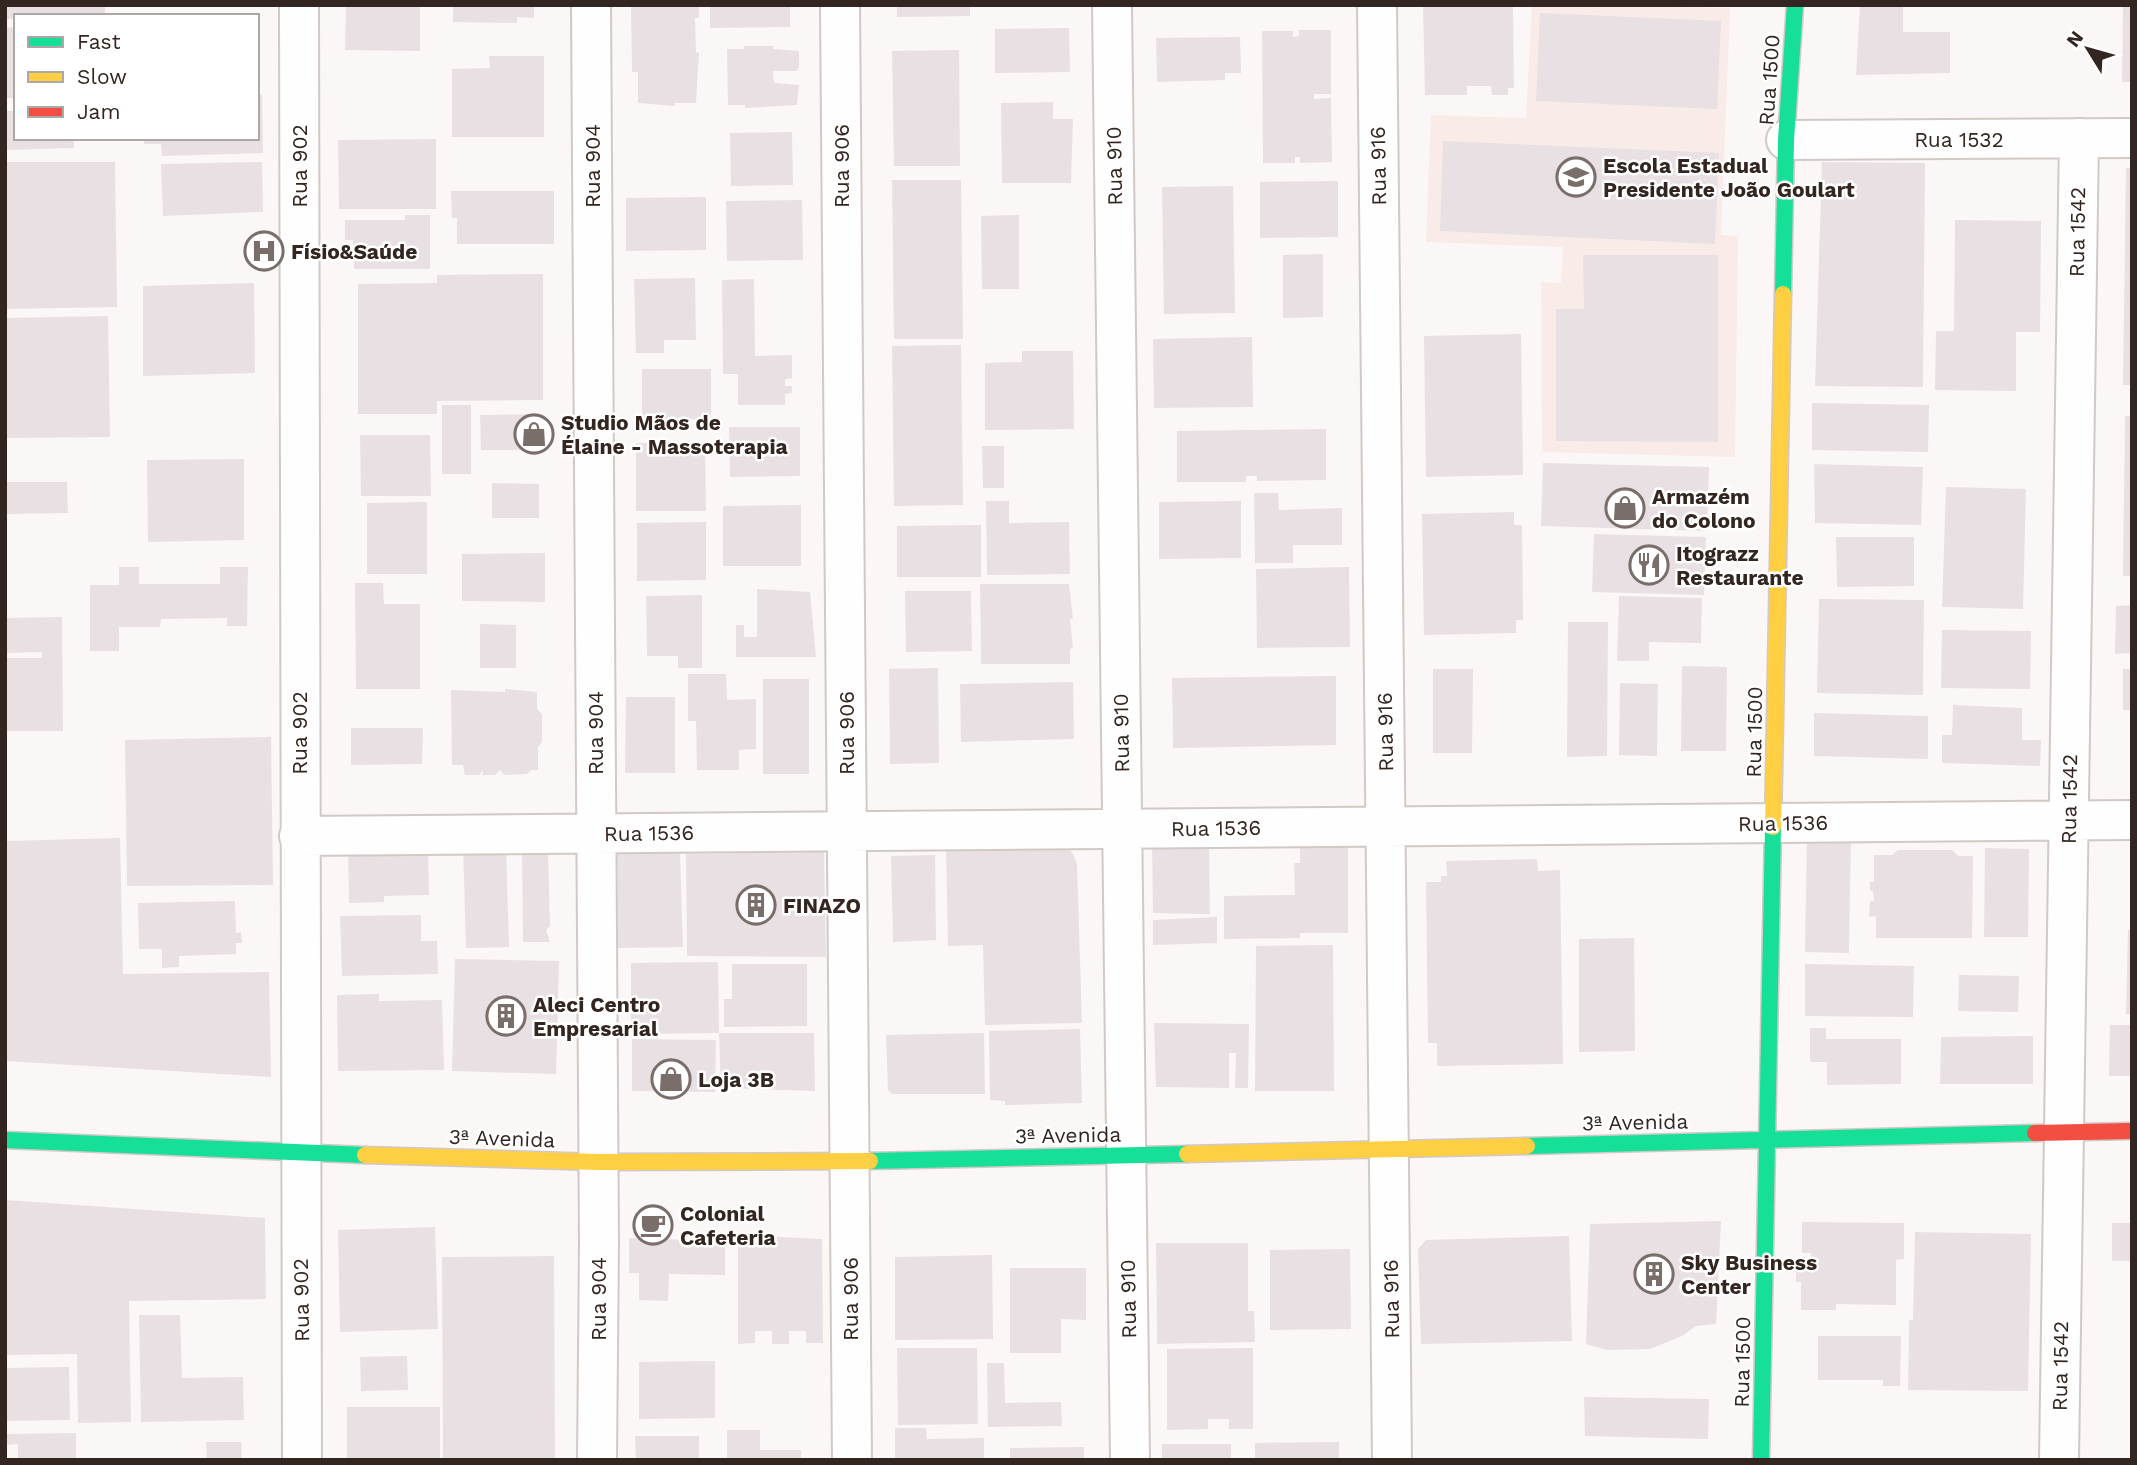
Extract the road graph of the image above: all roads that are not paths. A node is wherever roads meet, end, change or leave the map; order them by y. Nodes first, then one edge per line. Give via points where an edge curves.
1 (299, 5) edge
2 (591, 5) edge
3 (840, 5) edge
4 (1112, 5) edge
5 (1377, 5) edge
6 (1795, 5) edge
7 (2078, 138) junction
8 (2132, 138) edge
9 (1786, 140) junction
10 (2069, 820) junction
11 (2132, 820) edge
12 (1773, 823) junction
13 (1386, 826) junction
14 (1122, 829) junction
15 (847, 831) junction
16 (596, 834) junction
17 (299, 836) junction
18 (2132, 1130) edge
19 (2063, 1132) junction
20 (1767, 1139) junction
21 (5, 1140) edge
22 (1389, 1149) junction
23 (300, 1153) junction
24 (1126, 1155) junction
25 (598, 1162) junction
26 (849, 1162) junction
27 (302, 1460) edge
28 (597, 1460) edge
29 (852, 1460) edge
30 (1130, 1460) edge
31 (1392, 1460) edge
32 (1761, 1460) edge
33 (2059, 1460) edge

1 - 17 street, Rua 902
2 - 16 street, Rua 904
3 - 15 street, Rua 906
4 - 14 street, Rua 910
5 - 13 street, Rua 916
6 - 9 main road, Rua 1500
7 - 8 street, Rua 1532
7 - 9 street, Rua 1532
7 - 10 street, Rua 1542
9 - 12 main road, Rua 1500
10 - 11 street, Rua 1536
10 - 12 street, Rua 1536
10 - 19 street, Rua 1542
12 - 13 street, Rua 1536
12 - 20 main road, Rua 1500
13 - 14 street, Rua 1536
13 - 22 street, Rua 916
14 - 15 street, Rua 1536
14 - 24 street, Rua 910
15 - 16 street, Rua 1536
15 - 26 street, Rua 906
16 - 17 street, Rua 1536
16 - 25 street, Rua 904
17 - 23 street, Rua 902
18 - 19 main road, 3ª Avenida
19 - 20 main road, 3ª Avenida
19 - 33 street, Rua 1542
20 - 22 main road, 3ª Avenida
20 - 32 main road, Rua 1500
21 - 23 main road, 3ª Avenida
22 - 24 main road, 3ª Avenida
22 - 31 street, Rua 916
23 - 25 main road, 3ª Avenida
23 - 27 street, Rua 902
24 - 26 main road, 3ª Avenida
24 - 30 street, Rua 910
25 - 26 main road, 3ª Avenida
25 - 28 street, Rua 904
26 - 29 street, Rua 906

